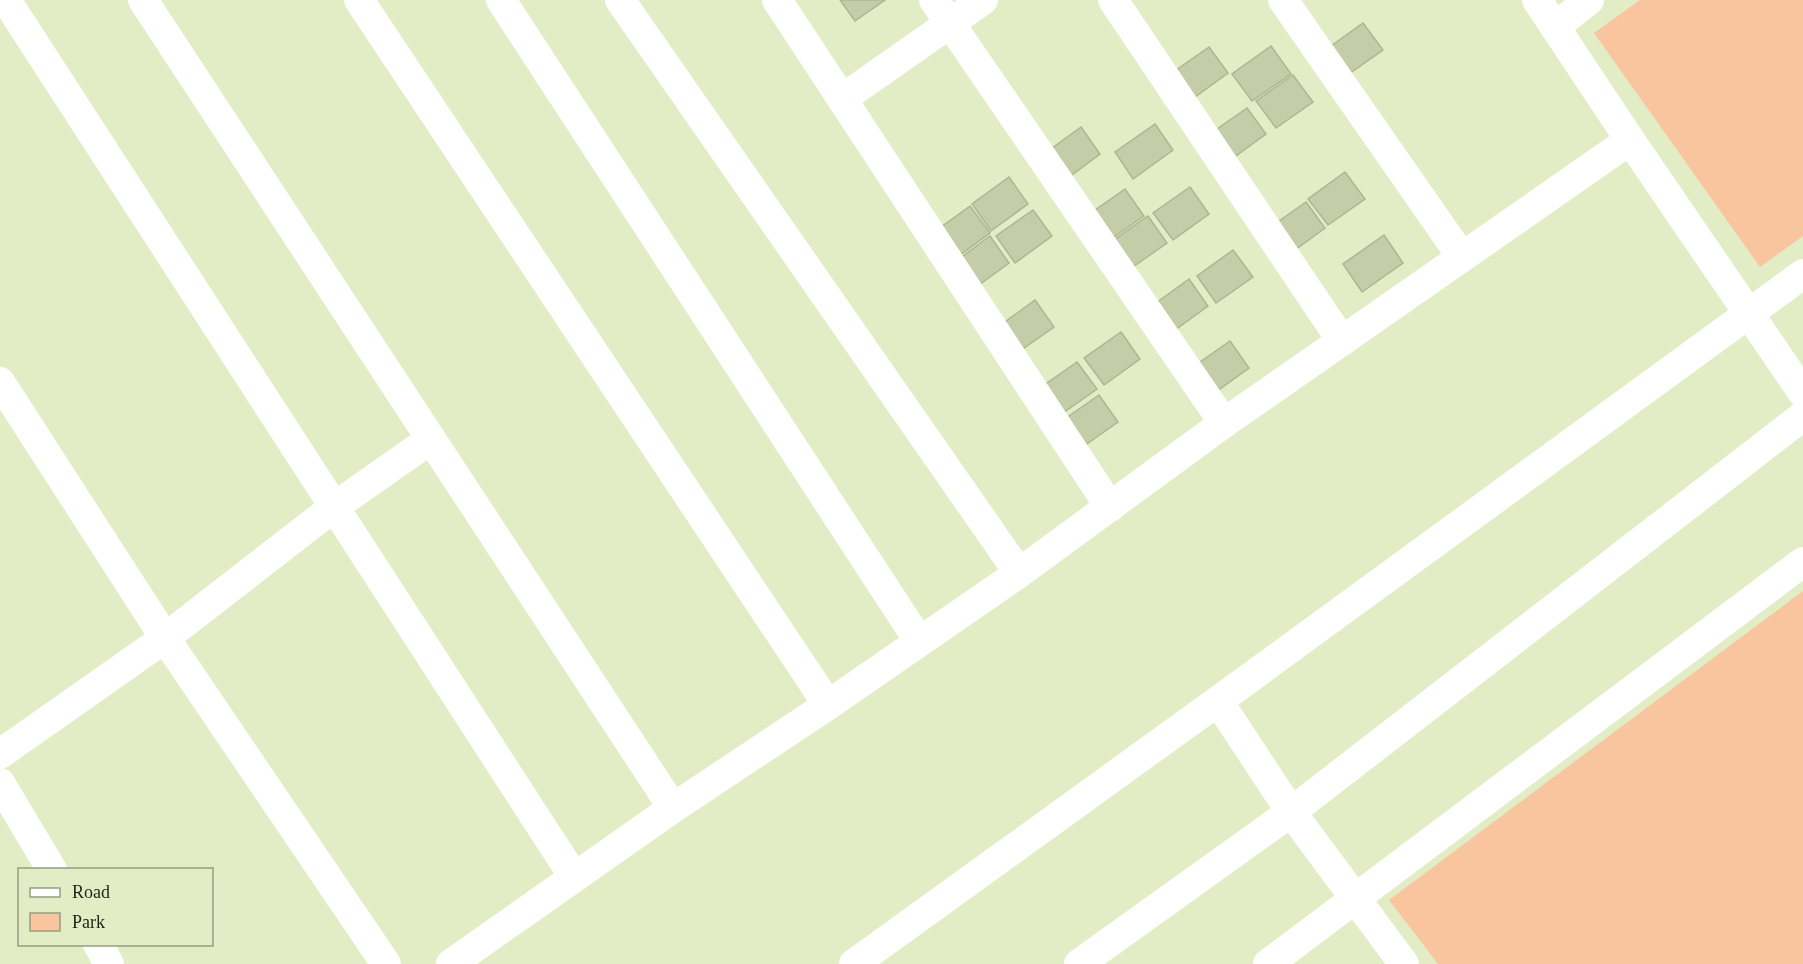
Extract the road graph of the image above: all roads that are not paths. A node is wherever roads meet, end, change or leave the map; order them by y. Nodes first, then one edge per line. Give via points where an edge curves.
1 (6, 0) edge
2 (143, 0) edge
3 (359, 0) edge
4 (501, 0) edge
5 (620, 0) edge
6 (777, 0) edge
7 (983, 0) edge
8 (1113, 0) edge
9 (1283, 0) edge
10 (1538, 0) edge
11 (1589, 0) edge
12 (942, 12) edge
13 (1555, 27) junction
14 (842, 99) junction
15 (1630, 140) junction
16 (1462, 257) junction
17 (1803, 274) edge
18 (1748, 314) junction
19 (1342, 341) junction
20 (0, 382) edge
21 (1803, 393) edge
22 (1803, 416) edge
23 (1224, 423) junction
24 (431, 439) junction
25 (334, 507) junction
26 (1110, 507) junction
27 (1803, 562) edge
28 (1019, 573) junction
29 (165, 638) junction
30 (919, 641) junction
31 (1218, 701) junction
32 (828, 705) junction
33 (0, 754) edge
34 (0, 783) edge
35 (673, 808) junction
36 (1291, 812) junction
37 (51, 868) edge
38 (574, 878) junction
39 (1357, 898) junction
40 (99, 946) edge
41 (109, 964) edge
42 (386, 964) edge
43 (451, 964) edge
44 (855, 964) edge
45 (1079, 964) edge
46 (1268, 964) edge
47 (1404, 964) edge

1 - 25 street
2 - 24 street
3 - 32 street
4 - 30 street
5 - 28 street
6 - 14 street
7 - 12 street
8 - 19 street
9 - 16 street
10 - 13 street
11 - 13 street
12 - 14 street
12 - 23 street
13 - 15 street
14 - 26 street
15 - 16 street
15 - 18 street
16 - 19 street
17 - 18 street
18 - 21 street
18 - 31 street
19 - 23 street
20 - 29 street
22 - 36 street
23 - 26 street
24 - 25 street
24 - 35 street
25 - 29 street
25 - 38 street
26 - 28 street
27 - 39 street
28 - 30 street
29 - 33 street
29 - 42 street
30 - 32 street
31 - 36 street
31 - 44 street
32 - 35 street
34 - 37 street
35 - 38 street
36 - 39 street
36 - 45 street
38 - 43 street
39 - 46 street
39 - 47 street
40 - 41 street

